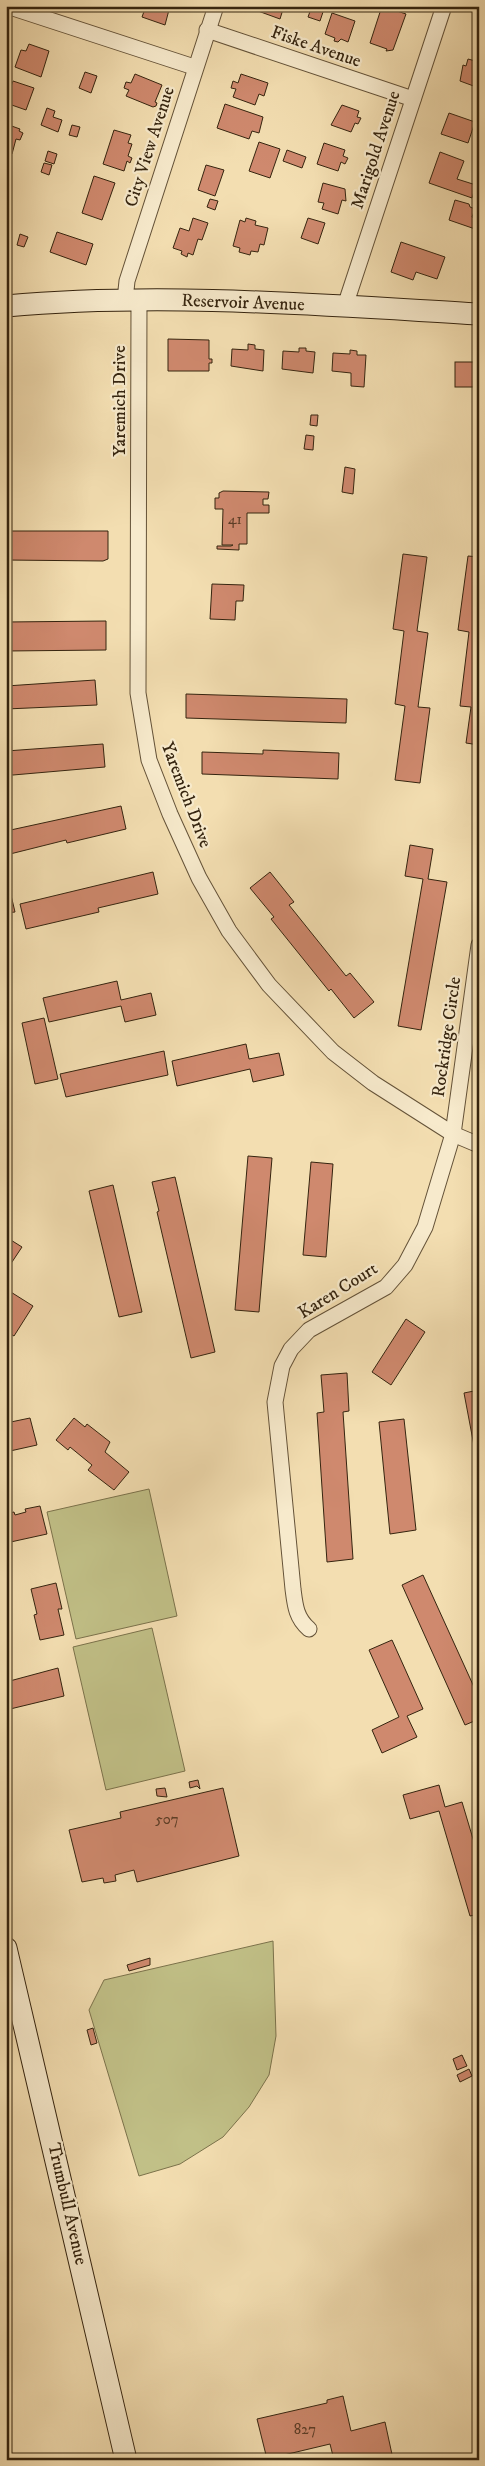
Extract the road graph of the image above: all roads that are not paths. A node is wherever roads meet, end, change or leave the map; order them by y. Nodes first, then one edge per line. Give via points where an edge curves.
1 (7, 6) edge
2 (216, 6) edge
3 (444, 6) edge
4 (207, 30) junction
5 (194, 67) junction
6 (413, 99) junction
7 (132, 299) junction
8 (6, 306) edge
9 (345, 306) junction
10 (479, 314) edge
11 (479, 945) edge
12 (453, 1134) junction
13 (479, 1145) edge
14 (309, 1630) dead end
15 (6, 1948) edge
16 (126, 2460) edge

1 - 5 street
2 - 4 street, City View Avenue
3 - 6 street, Marigold Avenue
4 - 5 street, City View Avenue
4 - 6 street, Fiske Avenue
5 - 7 street, City View Avenue via 127,281
6 - 9 street, Marigold Avenue
7 - 8 street, Reservoir Avenue
7 - 9 street, Reservoir Avenue
7 - 12 street, Yaremich Drive via 138,694 153,769 199,878 230,931 269,985 333,1052 373,1083
9 - 10 street, Reservoir Avenue
11 - 12 street, Rockridge Circle
12 - 13 street, Yaremich Drive
12 - 14 street, Karen Court via 425,1227 405,1265 386,1287 309,1330 291,1349 282,1366 275,1402 293,1589 301,1622
15 - 16 street, Trumbull Avenue

